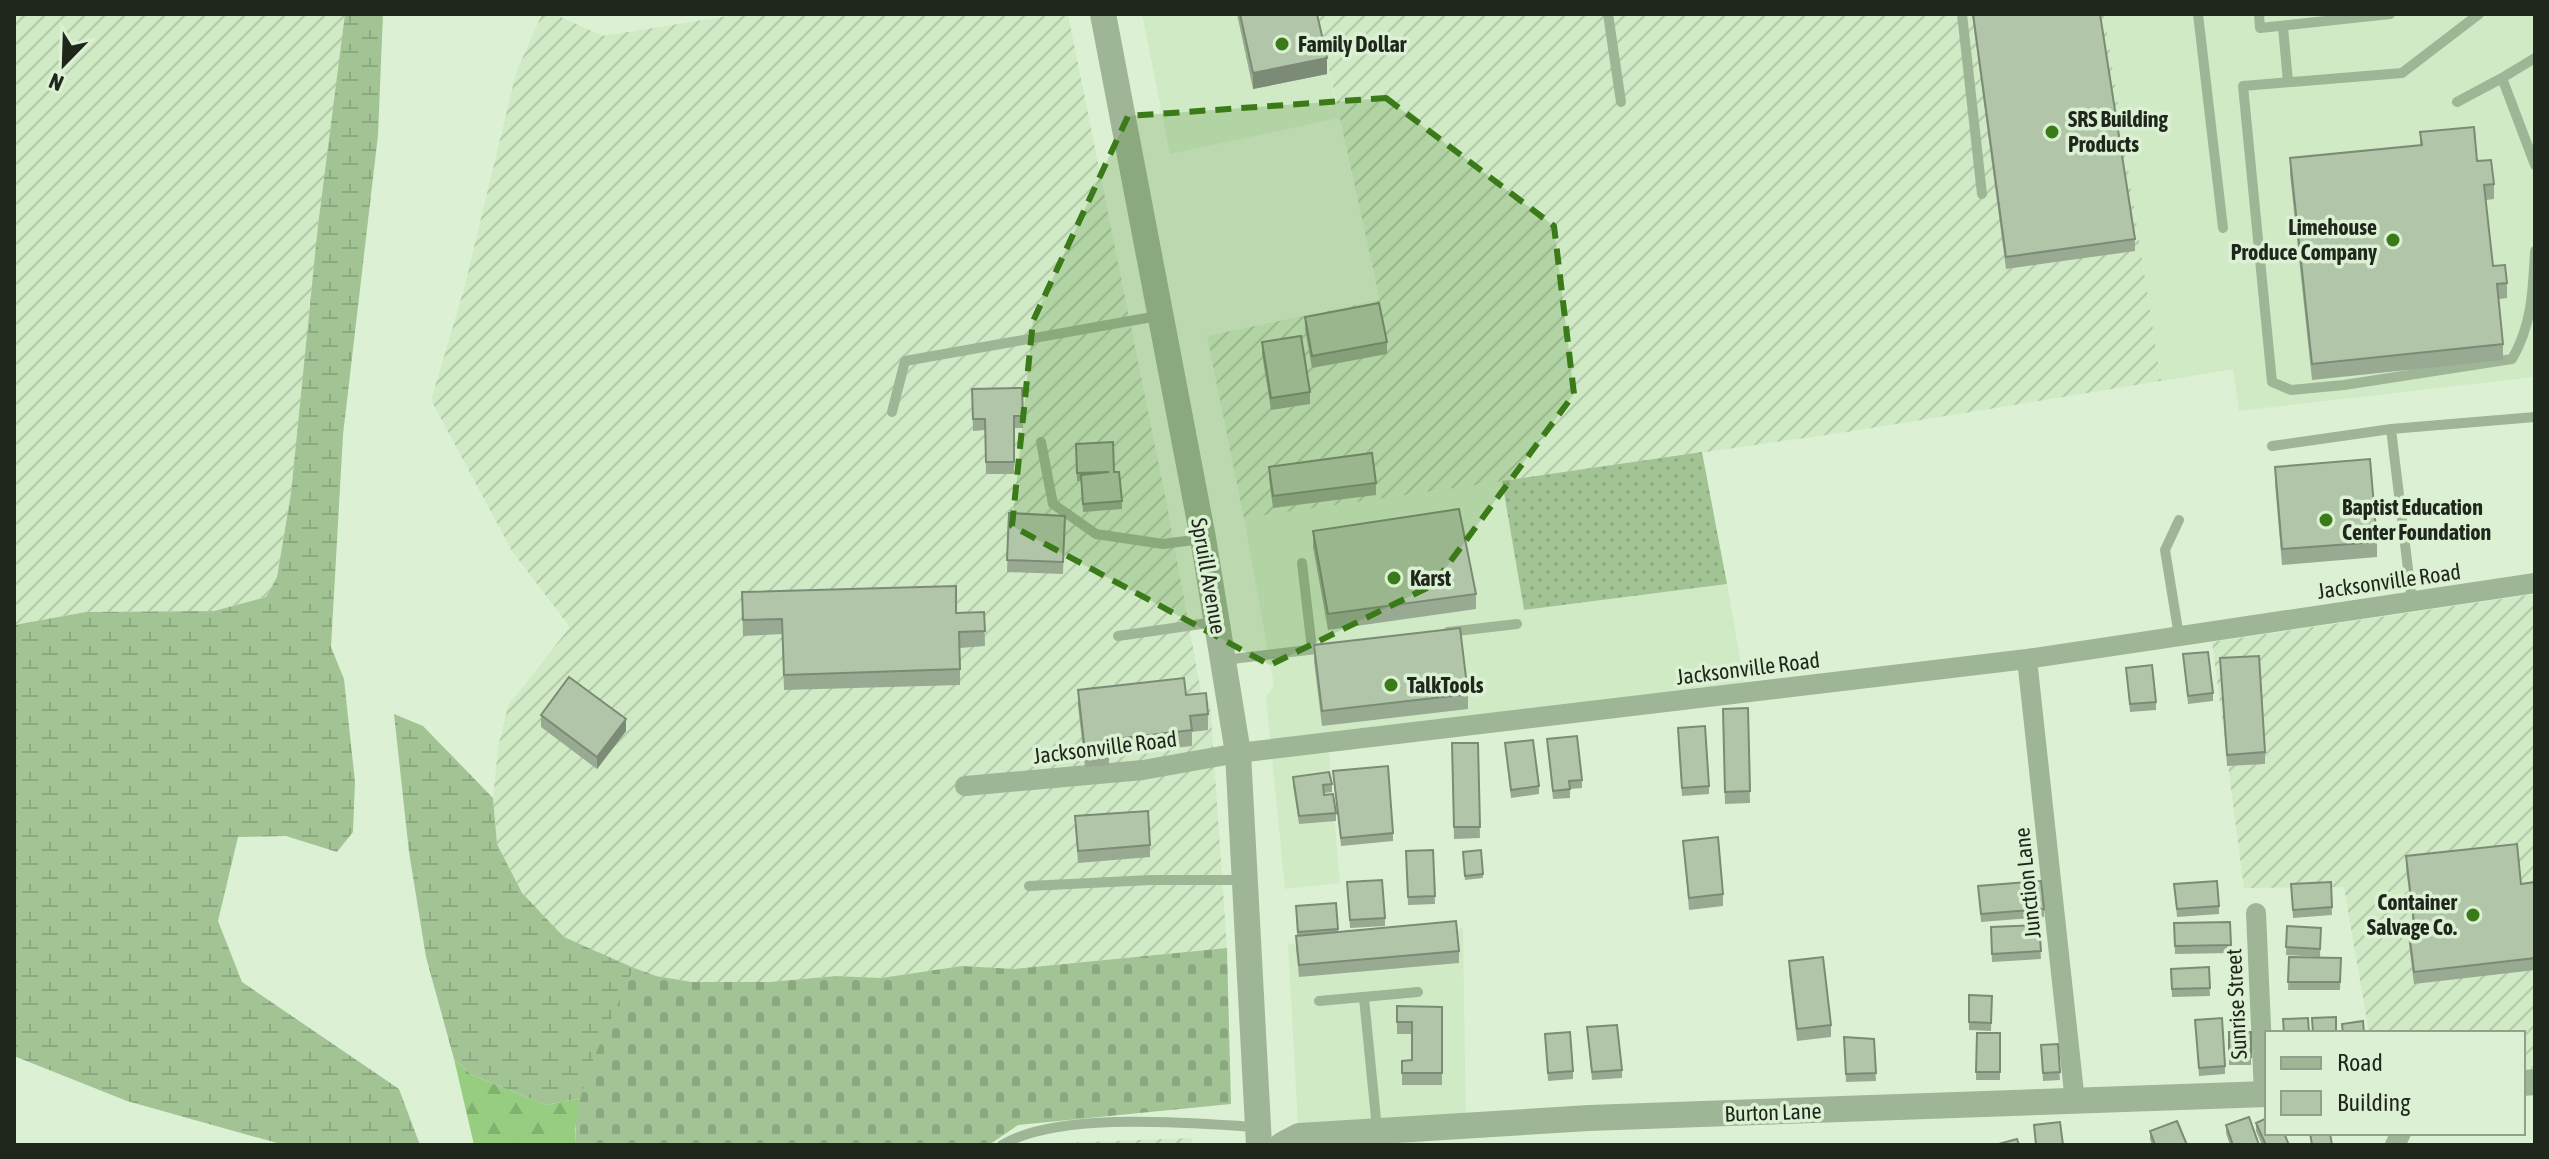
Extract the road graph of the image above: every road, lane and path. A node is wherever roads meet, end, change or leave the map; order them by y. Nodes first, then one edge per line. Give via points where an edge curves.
1 (1103, 14) edge
2 (1608, 14) edge
3 (1962, 14) edge
4 (2198, 14) edge
5 (2259, 14) edge
6 (2383, 14) edge
7 (2390, 14) edge
8 (2479, 14) edge
9 (2283, 27) junction
10 (2535, 58) edge
11 (2502, 78) junction
12 (2288, 82) junction
13 (1621, 102) dead end
14 (2457, 102) dead end
15 (2535, 165) edge
16 (1982, 194) dead end
17 (2223, 228) dead end
18 (2535, 251) edge
19 (1160, 316) junction
20 (892, 412) dead end
21 (2535, 417) edge
22 (2391, 429) junction
23 (1041, 442) dead end
24 (2272, 446) dead end
25 (2179, 520) dead end
26 (1203, 538) junction
27 (1302, 563) dead end
28 (2535, 583) edge
29 (2412, 602) junction
30 (1217, 621) junction
31 (1517, 624) dead end
32 (1435, 634) edge
33 (1118, 636) dead end
34 (2179, 636) junction
35 (1343, 646) edge
36 (1312, 649) junction
37 (2027, 659) junction
38 (1224, 660) junction
39 (1238, 753) junction
40 (965, 786) dead end
41 (1244, 880) junction
42 (1029, 886) dead end
43 (2256, 913) dead end
44 (1418, 992) dead end
45 (1364, 998) junction
46 (1319, 1001) dead end
47 (2265, 1076) edge
48 (2265, 1094) edge
49 (2075, 1102) junction
50 (1388, 1135) edge
51 (1258, 1136) edge
52 (1002, 1145) edge
53 (1282, 1145) edge

1 - 19 street, Spruill Avenue
2 - 13 lane
3 - 16 lane
4 - 17 lane
5 - 9 lane via 2260,28
6 - 7 lane
6 - 9 lane
8 - 12 lane via 2402,73
9 - 12 lane
10 - 11 lane
11 - 14 lane
11 - 15 lane
12 - 18 lane via 2243,86 2272,382 2291,390 2344,385 2512,359 2533,300
19 - 20 lane via 905,361
19 - 26 street, Spruill Avenue
21 - 22 lane
22 - 24 lane
22 - 29 lane
23 - 26 lane via 1053,504 1096,534 1163,544
25 - 34 lane via 2165,550
26 - 30 street, Spruill Avenue
27 - 36 lane
28 - 29 street, Jacksonville Road
29 - 34 street, Jacksonville Road
30 - 33 lane
30 - 38 street, Spruill Avenue
31 - 32 lane
34 - 37 street, Jacksonville Road
35 - 36 lane
36 - 38 lane
37 - 39 street, Jacksonville Road
37 - 49 street, Junction Lane
38 - 39 street, Spruill Avenue
39 - 40 street, Jacksonville Road via 1143,770
39 - 41 street, Spruill Avenue
41 - 42 lane
41 - 51 street, Spruill Avenue
43 - 47 street, Sunrise Street
44 - 45 lane
45 - 46 lane
45 - 50 lane
48 - 49 street, Burton Lane
49 - 50 street, Burton Lane via 1589,1118
50 - 53 street, Burton Lane via 1299,1136
51 - 52 lane via 1149,1120 1022,1133

